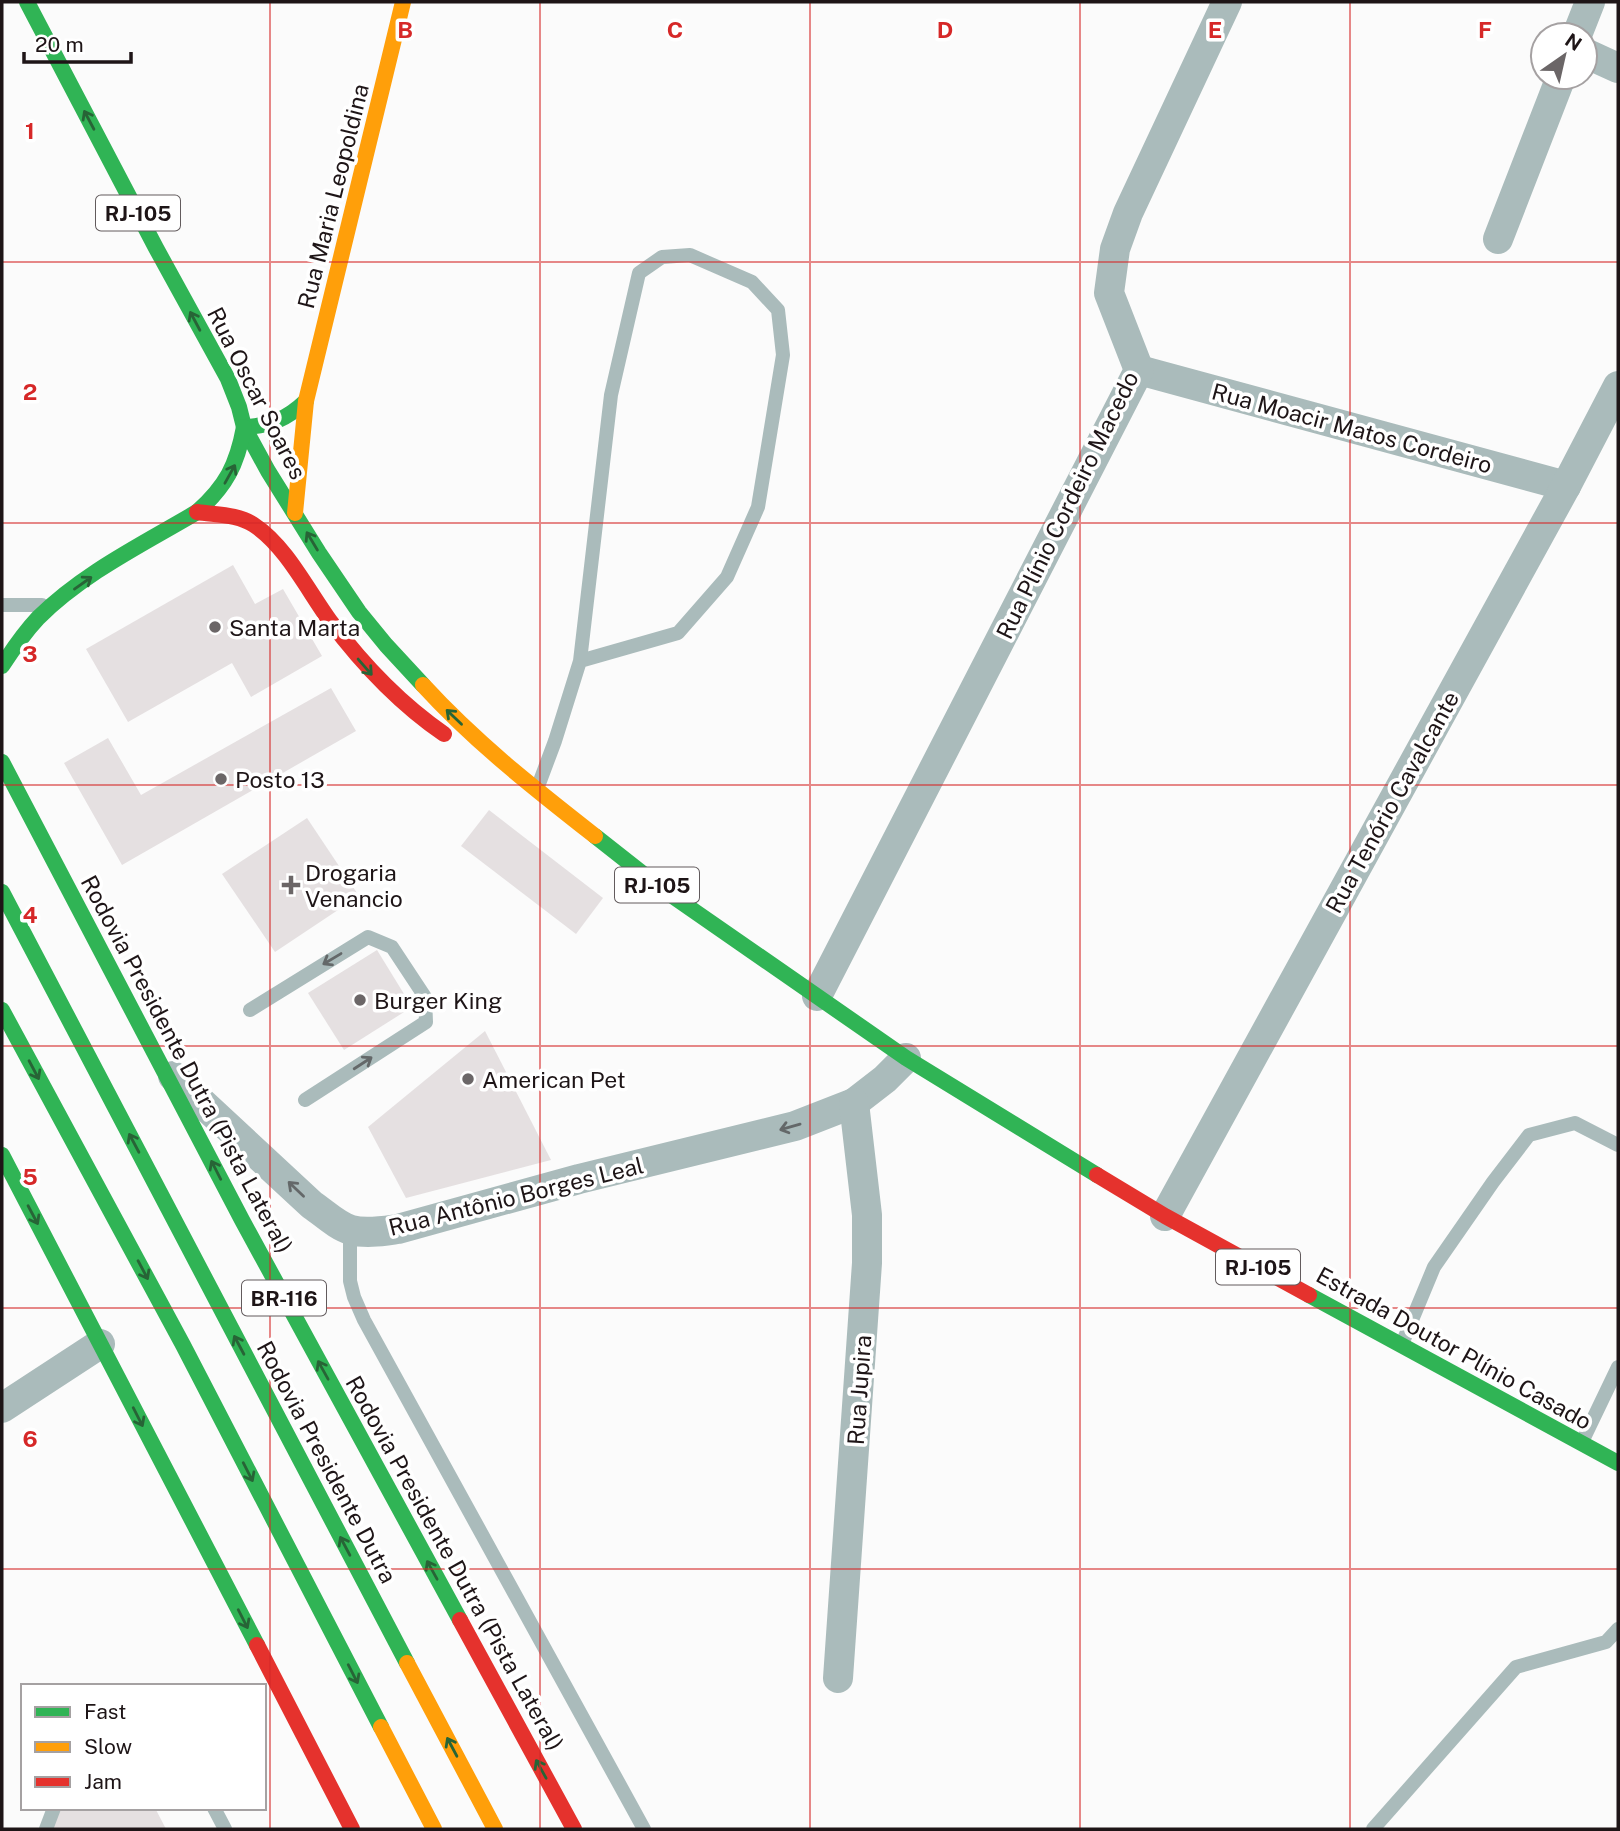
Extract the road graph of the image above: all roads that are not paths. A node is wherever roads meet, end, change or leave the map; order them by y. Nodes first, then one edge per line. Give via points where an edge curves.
1 (27, 2) edge
2 (402, 2) edge
3 (1227, 2) edge
4 (1590, 2) edge
5 (1583, 21) edge
6 (1599, 59) edge
7 (1618, 68) edge
8 (1556, 91) edge
9 (1498, 239) dead end
10 (1139, 370) junction
11 (1618, 386) edge
12 (306, 401) junction
13 (244, 427) junction
14 (1566, 486) junction
15 (197, 512) junction
16 (295, 513) junction
17 (51, 605) junction
18 (2, 606) edge
19 (580, 661) junction
20 (2, 666) edge
21 (2, 762) edge
22 (504, 764) junction
23 (536, 790) junction
24 (2, 892) edge
25 (817, 996) junction
26 (2, 1010) edge
27 (250, 1010) dead end
28 (906, 1058) junction
29 (162, 1066) junction
30 (305, 1100) dead end
31 (854, 1103) junction
32 (1618, 1144) edge
33 (2, 1154) edge
34 (1165, 1216) junction
35 (350, 1230) junction
36 (100, 1343) junction
37 (1401, 1345) junction
38 (1618, 1367) edge
39 (2, 1408) edge
40 (1581, 1444) junction
41 (1618, 1463) edge
42 (1618, 1629) edge
43 (838, 1678) dead end
44 (53, 1810) edge
45 (215, 1810) edge
46 (46, 1829) edge
47 (225, 1829) edge
48 (352, 1829) edge
49 (434, 1829) edge
50 (495, 1829) edge
51 (574, 1829) edge
52 (644, 1829) edge
53 (1373, 1829) edge

13 -> 1 main road, Rua Oscar Soares / RJ-105 via 228,379
2 - 12 main road, Rua Maria Leopoldina
3 - 10 street, Rua Plínio Cordeiro Macedo via 1115,249 1109,293
4 - 5 street
6 - 7 street
8 - 9 street
10 - 14 street, Rua Moacir Matos Cordeiro
10 - 25 street, Rua Plínio Cordeiro Macedo
11 - 14 street, Rua Tenório Cavalcante
12 - 13 main road via 278,422
12 - 16 main road, Rua Maria Leopoldina
15 -> 13 main road, RJ-105 via 226,482 240,453
13 - 16 main road, Rua Oscar Soares / RJ-105
14 - 34 street, Rua Tenório Cavalcante
17 -> 15 main road, RJ-105
15 -> 22 main road, Rua Oscar Soares / RJ-105 via 251,523 265,534 378,680 434,728
22 -> 16 main road, Rua Oscar Soares / RJ-105 via 434,697 359,612
17 - 18 lane
17 - 20 main road, RJ-105 via 23,634
19 - 19 lane via 611,395 639,273 662,257 690,255 752,282 778,310 783,355 758,507 727,577 678,633
19 - 23 lane
21 - 29 main road, Rodovia Presidente Dutra (Pista Lateral) / BR-116
22 - 23 main road, Rua Oscar Soares / RJ-105
23 - 25 main road, Rua Oscar Soares / RJ-105 via 661,888
50 -> 24 main road, Rodovia Presidente Dutra / BR-116
25 - 28 main road, Rua Oscar Soares / RJ-105
26 -> 49 main road via 183,1345
30 -> 27 lane via 426,1022 425,998 392,947 369,937
28 - 31 street, Rua Antônio Borges Leal
28 - 34 main road, Estrada Doutor Plínio Casado / RJ-105
35 -> 29 street via 312,1205
51 -> 29 main road, Rodovia Presidente Dutra (Pista Lateral) / BR-116
31 -> 35 street, Rua Antônio Borges Leal via 795,1126 459,1214 398,1229
31 - 43 street, Rua Jupira via 867,1214 867,1264
32 - 37 lane via 1576,1123 1530,1135 1434,1267
33 -> 36 main road
34 - 37 main road, Estrada Doutor Plínio Casado / RJ-105
35 - 52 lane via 350,1280 364,1320
36 - 39 street
36 -> 48 main road via 338,1813
37 - 40 main road, Estrada Doutor Plínio Casado / RJ-105
38 - 40 lane
40 - 41 main road, Estrada Doutor Plínio Casado / RJ-105
42 - 53 lane via 1606,1642 1516,1667
44 - 46 lane
45 - 47 lane

